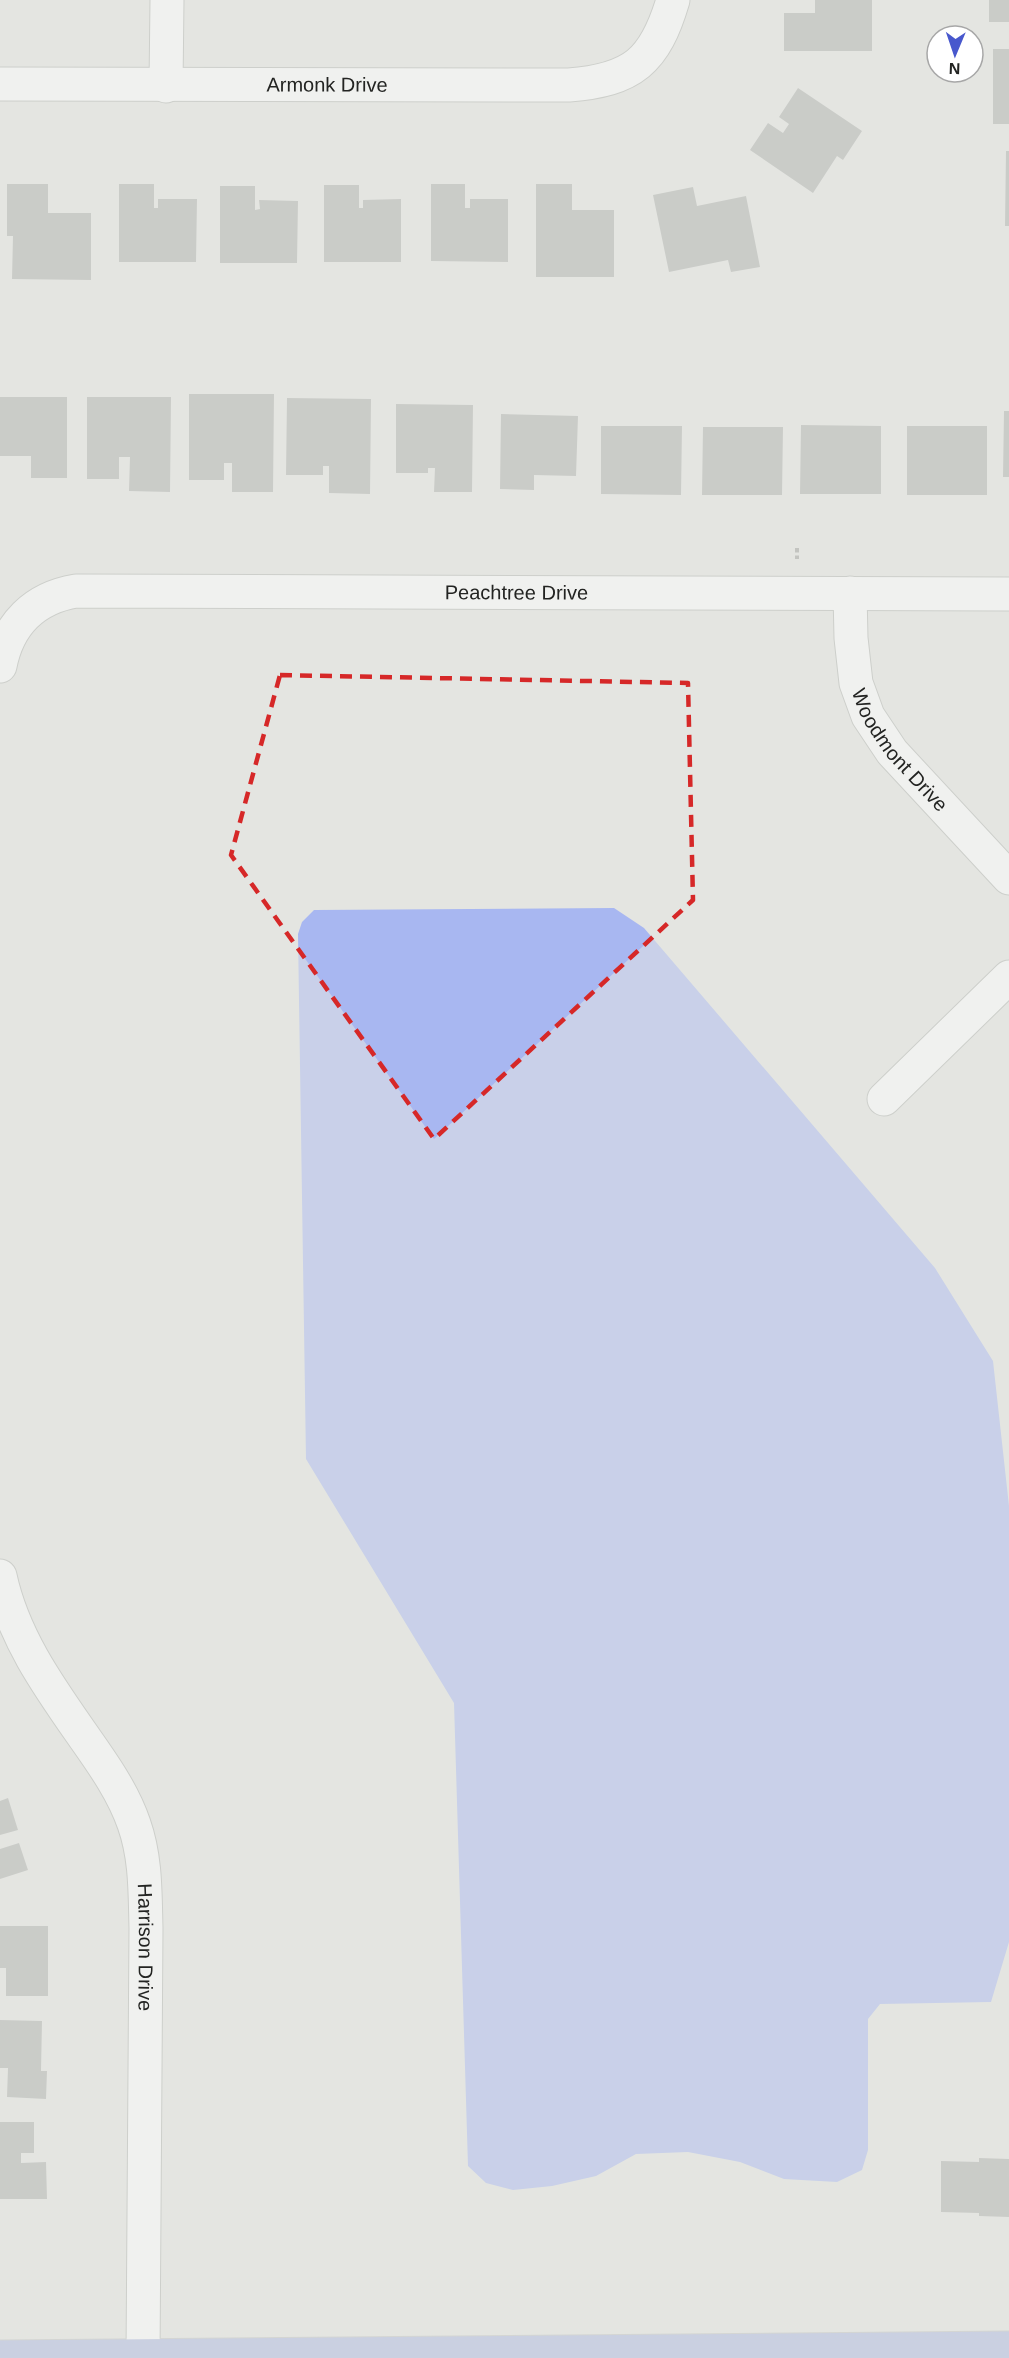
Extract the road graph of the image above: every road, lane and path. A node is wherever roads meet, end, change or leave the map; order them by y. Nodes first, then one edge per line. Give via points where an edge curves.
1 (166, 0) edge
2 (673, 0) edge
3 (0, 84) edge
4 (166, 86) junction
5 (850, 593) junction
6 (1009, 594) edge
7 (0, 666) edge
8 (1009, 878) edge
9 (1009, 977) edge
10 (884, 1099) dead end
11 (0, 1576) edge
12 (1009, 2348) edge
13 (661, 2355) edge
14 (0, 2357) edge
15 (143, 2357) edge

1 - 4 street
2 - 4 street, Armonk Drive via 666,23 646,58 620,75 590,84
3 - 4 street, Armonk Drive
5 - 6 street, Peachtree Drive
5 - 7 street, Peachtree Drive via 76,591 57,594 30,611 12,630
5 - 8 street, Woodmont Drive via 856,683 868,717 892,752
9 - 10 street
11 - 15 street, Harrison Drive via 24,1646 122,1797 144,1864
12 - 13 main road
13 - 15 main road
14 - 15 main road

